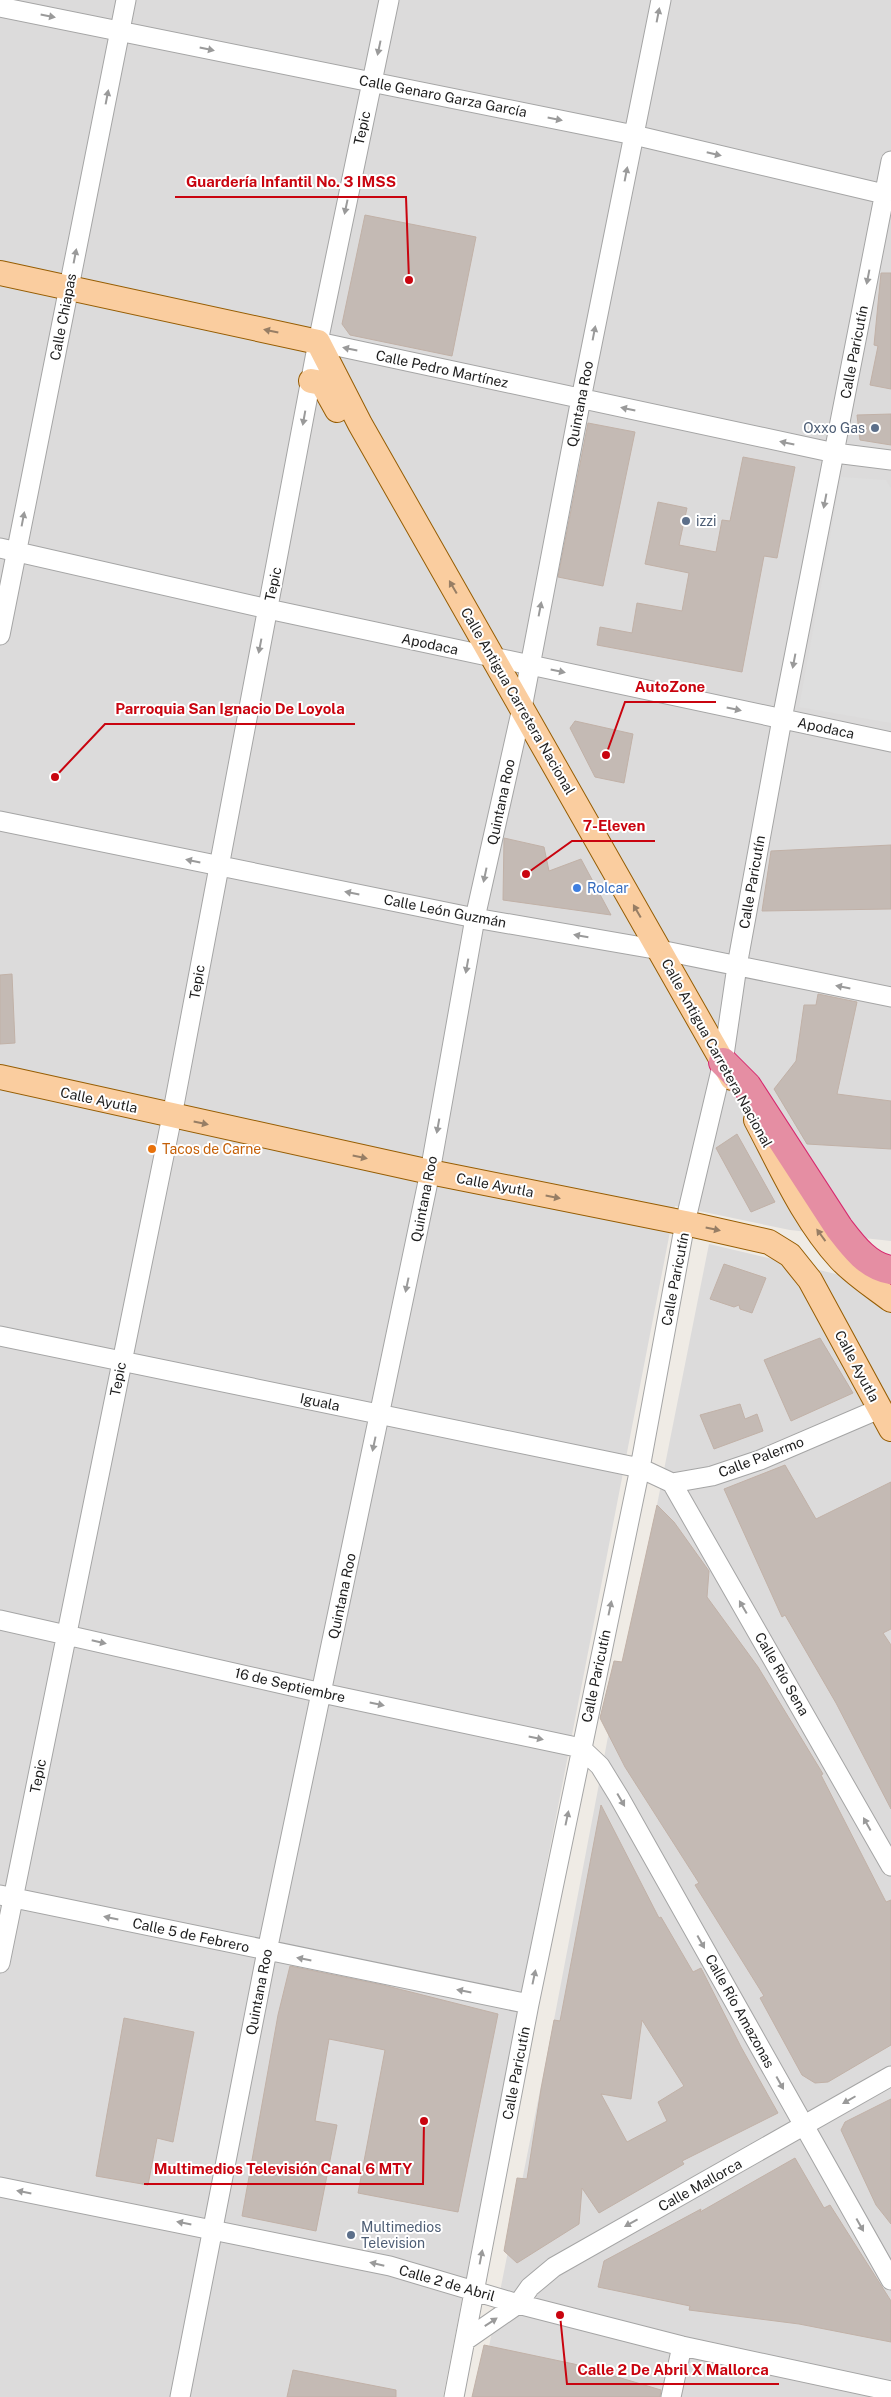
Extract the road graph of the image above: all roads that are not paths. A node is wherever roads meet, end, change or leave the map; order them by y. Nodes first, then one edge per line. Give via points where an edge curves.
1 (126, 0) edge
2 (389, 0) edge
3 (661, 0) edge
4 (0, 7) edge
5 (120, 31) junction
6 (372, 82) junction
7 (634, 135) junction
8 (891, 160) edge
9 (884, 194) junction
10 (883, 245) edge
11 (0, 273) edge
12 (68, 288) junction
13 (318, 342) junction
14 (311, 381) junction
15 (581, 398) junction
16 (835, 454) junction
17 (889, 461) edge
18 (387, 471) junction
19 (8, 550) edge
20 (268, 609) junction
21 (0, 635) edge
22 (494, 657) junction
23 (530, 665) junction
24 (522, 708) junction
25 (782, 719) junction
26 (891, 742) edge
27 (0, 821) edge
28 (218, 866) junction
29 (476, 918) junction
30 (660, 950) junction
31 (737, 966) junction
32 (891, 997) edge
33 (723, 1062) junction
34 (0, 1077) edge
35 (172, 1116) junction
36 (430, 1172) junction
37 (685, 1223) junction
38 (891, 1270) edge
39 (891, 1300) edge
40 (0, 1336) edge
41 (122, 1360) junction
42 (880, 1409) junction
43 (380, 1415) junction
44 (891, 1429) edge
45 (640, 1468) junction
46 (672, 1483) junction
47 (0, 1620) edge
48 (66, 1634) junction
49 (322, 1693) junction
50 (581, 1748) junction
51 (891, 1866) edge
52 (7, 1896) edge
53 (267, 1951) junction
54 (0, 1963) edge
55 (529, 2004) junction
56 (891, 2076) edge
57 (804, 2126) junction
58 (0, 2187) edge
59 (212, 2229) junction
60 (891, 2280) edge
61 (475, 2290) junction
62 (518, 2304) junction
63 (466, 2340) junction
64 (682, 2346) junction
65 (891, 2391) edge
66 (180, 2397) edge
67 (454, 2397) edge
68 (671, 2397) edge

1 - 5 street, Calle Chiapas
2 -> 6 street, Tepic
7 -> 3 street, Quintana Roo
4 -> 5 street, Calle Genaro Garza García
5 -> 6 street, Calle Genaro Garza García
12 -> 5 street, Calle Chiapas
6 -> 7 street, Calle Genaro Garza García
6 -> 13 street, Tepic
7 -> 9 street, Calle Genaro Garza García
15 -> 7 street, Quintana Roo
8 - 9 street, Calle Paricutín
9 - 10 street, Calle Paricutín
10 -> 16 street, Calle Paricutín
11 - 12 main road, Calle Pedro Martínez
13 -> 12 main road, Calle Pedro Martínez
19 -> 12 street, Calle Chiapas
13 - 14 street, Tepic
15 -> 13 street, Calle Pedro Martínez
13 - 18 main road, Calle Antigua Carretera Nacional
14 - 18 main road via 322,383 366,461
14 -> 20 street, Tepic
16 -> 15 street, Calle Pedro Martínez
23 -> 15 street, Quintana Roo
16 - 17 street, Calle Pedro Martínez
16 -> 25 street, Calle Paricutín
22 -> 18 main road, Calle Antigua Carretera Nacional
19 - 20 street, Apodaca
19 - 21 street, Calle Chiapas
20 - 22 street, Apodaca
20 -> 28 street, Tepic
22 - 23 street, Apodaca
22 - 24 main road, Calle Antigua Carretera Nacional
23 - 24 street, Quintana Roo
23 -> 25 street, Apodaca
24 -> 29 street, Quintana Roo
30 -> 24 main road, Calle Antigua Carretera Nacional
25 - 26 street, Apodaca
25 - 31 street, Calle Paricutín
28 -> 27 street, Calle León Guzmán
29 -> 28 street, Calle León Guzmán
28 - 35 street, Tepic
30 -> 29 street, Calle León Guzmán
29 -> 36 street, Quintana Roo
30 - 31 street, Calle León Guzmán
30 - 33 main road, Calle Antigua Carretera Nacional
32 -> 31 street, Calle León Guzmán
31 - 33 street, Calle Paricutín
33 - 37 street, Calle Paricutín
33 - 38 highway via 748,1086 853,1246 869,1260
39 -> 33 main road, Calle Antigua Carretera Nacional via 853,1271 811,1220
34 - 35 main road, Calle Ayutla
35 -> 36 main road, Calle Ayutla
35 - 41 street, Tepic
36 -> 37 main road, Calle Ayutla
36 -> 43 street, Quintana Roo
37 -> 42 main road, Calle Ayutla via 769,1242 790,1255 810,1280
37 - 45 street, Calle Paricutín
40 - 41 street, Iguala
41 - 43 street, Iguala
41 - 48 street, Tepic
42 - 44 main road, Calle Ayutla
42 - 46 street, Calle Palermo via 760,1460 712,1476
43 - 45 street, Iguala
43 -> 49 street, Quintana Roo
45 - 46 street
50 -> 45 street, Calle Paricutín
51 -> 46 street, Calle Río Sena
47 - 48 street, 16 de Septiembre
48 -> 49 street, 16 de Septiembre
48 - 52 street, Tepic
49 -> 50 street, 16 de Septiembre
49 - 53 street, Quintana Roo
55 -> 50 street, Calle Paricutín
50 -> 57 street, Calle Río Amazonas via 600,1766 619,1797
53 -> 52 street, Calle 5 de Febrero
52 - 54 street, Tepic
55 -> 53 street, Calle 5 de Febrero
53 - 59 street, Quintana Roo
61 -> 55 street, Calle Paricutín
56 -> 57 street, Calle Mallorca
57 -> 60 street, Calle Río Amazonas
57 -> 62 street, Calle Mallorca via 554,2267 530,2287
59 -> 58 street, Calle 2 de Abril
61 -> 59 street, Calle 2 de Abril via 390,2266
59 - 66 street, Quintana Roo
61 - 62 street, Calle 2 de Abril
61 - 63 street, Calle Paricutín
63 -> 62 street, Calle Mallorca
62 - 64 street, Calle 2 de Abril
63 - 67 street, Calle Paricutín
64 - 65 street, Calle 2 de Abril
64 - 68 street

